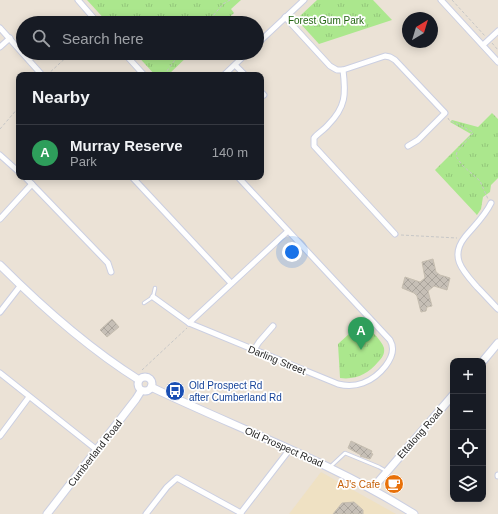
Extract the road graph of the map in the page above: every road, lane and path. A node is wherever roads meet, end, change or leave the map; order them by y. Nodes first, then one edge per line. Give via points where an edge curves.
1 (78, 0) edge
2 (230, 0) edge
3 (304, 0) edge
4 (441, 0) edge
5 (452, 0) edge
6 (92, 16) edge
7 (213, 16) edge
8 (285, 17) junction
9 (0, 28) edge
10 (498, 31) edge
11 (264, 37) edge
12 (10, 38) junction
13 (488, 40) junction
14 (16, 45) edge
15 (483, 45) junction
16 (0, 47) edge
17 (498, 50) edge
18 (29, 60) edge
19 (63, 60) edge
20 (130, 60) edge
21 (175, 60) edge
22 (240, 60) edge
23 (498, 62) edge
24 (235, 65) junction
25 (343, 70) junction
26 (39, 72) edge
27 (50, 72) edge
28 (141, 72) edge
29 (166, 72) edge
30 (227, 72) edge
31 (242, 72) edge
32 (16, 110) edge
33 (445, 113) junction
34 (0, 129) edge
35 (408, 146) dead end
36 (0, 155) edge
37 (16, 169) edge
38 (28, 180) edge
39 (135, 180) edge
40 (241, 180) edge
41 (32, 184) junction
42 (491, 203) joint
43 (0, 219) edge
44 (288, 231) junction
45 (395, 234) joint
46 (464, 238) junction
47 (0, 265) edge
48 (111, 272) dead end
49 (231, 283) junction
50 (21, 286) junction
51 (155, 288) dead end
52 (153, 297) junction
53 (144, 303) dead end
54 (498, 309) edge
55 (0, 312) edge
56 (190, 324) junction
57 (273, 326) dead end
58 (498, 343) edge
59 (254, 350) junction
60 (486, 358) edge
61 (142, 370) dead end
62 (0, 373) edge
63 (139, 380) junction
64 (152, 387) junction
65 (141, 391) junction
66 (29, 397) junction
67 (450, 398) edge
68 (0, 436) edge
69 (290, 449) junction
70 (97, 450) junction
71 (329, 467) junction
72 (387, 472) junction
73 (372, 489) junction
74 (241, 513) edge
75 (47, 514) edge
76 (146, 514) edge
77 (414, 514) edge

1 - 6 street
2 - 7 path
3 - 8 street
4 - 15 street
5 - 13 path
8 - 11 street
8 - 25 street via 330,66
9 - 12 street
10 - 13 street
12 - 14 street
12 - 16 street
13 - 15 street
13 - 17 path
15 - 23 street
18 - 26 street
19 - 27 path
20 - 28 street
21 - 29 path
22 - 24 street
24 - 30 street
24 - 31 street
25 - 33 street via 385,56 390,57
25 - 45 street via 343,104 335,118 311,141 316,150
32 - 34 path
33 - 35 street via 418,140
33 - 42 path via 449,120 473,132 456,156 480,181
36 - 37 street
38 - 41 street
39 - 49 street
40 - 44 street, Darling Street
41 - 43 street
41 - 48 street via 108,263
42 - 46 street via 482,218
44 - 49 street
44 - 59 street, Darling Street via 395,348 391,358 374,377 353,385 338,384
45 - 46 path
46 - 54 street via 458,249 461,267
47 - 50 main road
49 - 56 street
50 - 55 street
50 - 63 main road via 53,316
51 - 52 lane
52 - 53 lane
52 - 56 street, Darling Street
56 - 59 street, Darling Street
56 - 61 path
57 - 59 street
58 - 60 main road
62 - 66 street
63 - 64 main road via 143,377 148,378
63 - 65 main road via 138,387
64 - 65 main road via 148,391
64 - 69 main road, Old Prospect Road
65 - 70 main road, Cumberland Road
66 - 68 street
66 - 70 street
67 - 72 main road, Ettalong Road
69 - 71 main road, Old Prospect Road
69 - 74 street
70 - 75 main road, Cumberland Road
71 - 72 lane via 345,453
71 - 73 main road, Old Prospect Road
72 - 73 main road, Ettalong Road
73 - 77 main road, Old Prospect Road
74 - 76 street via 177,478 167,486

